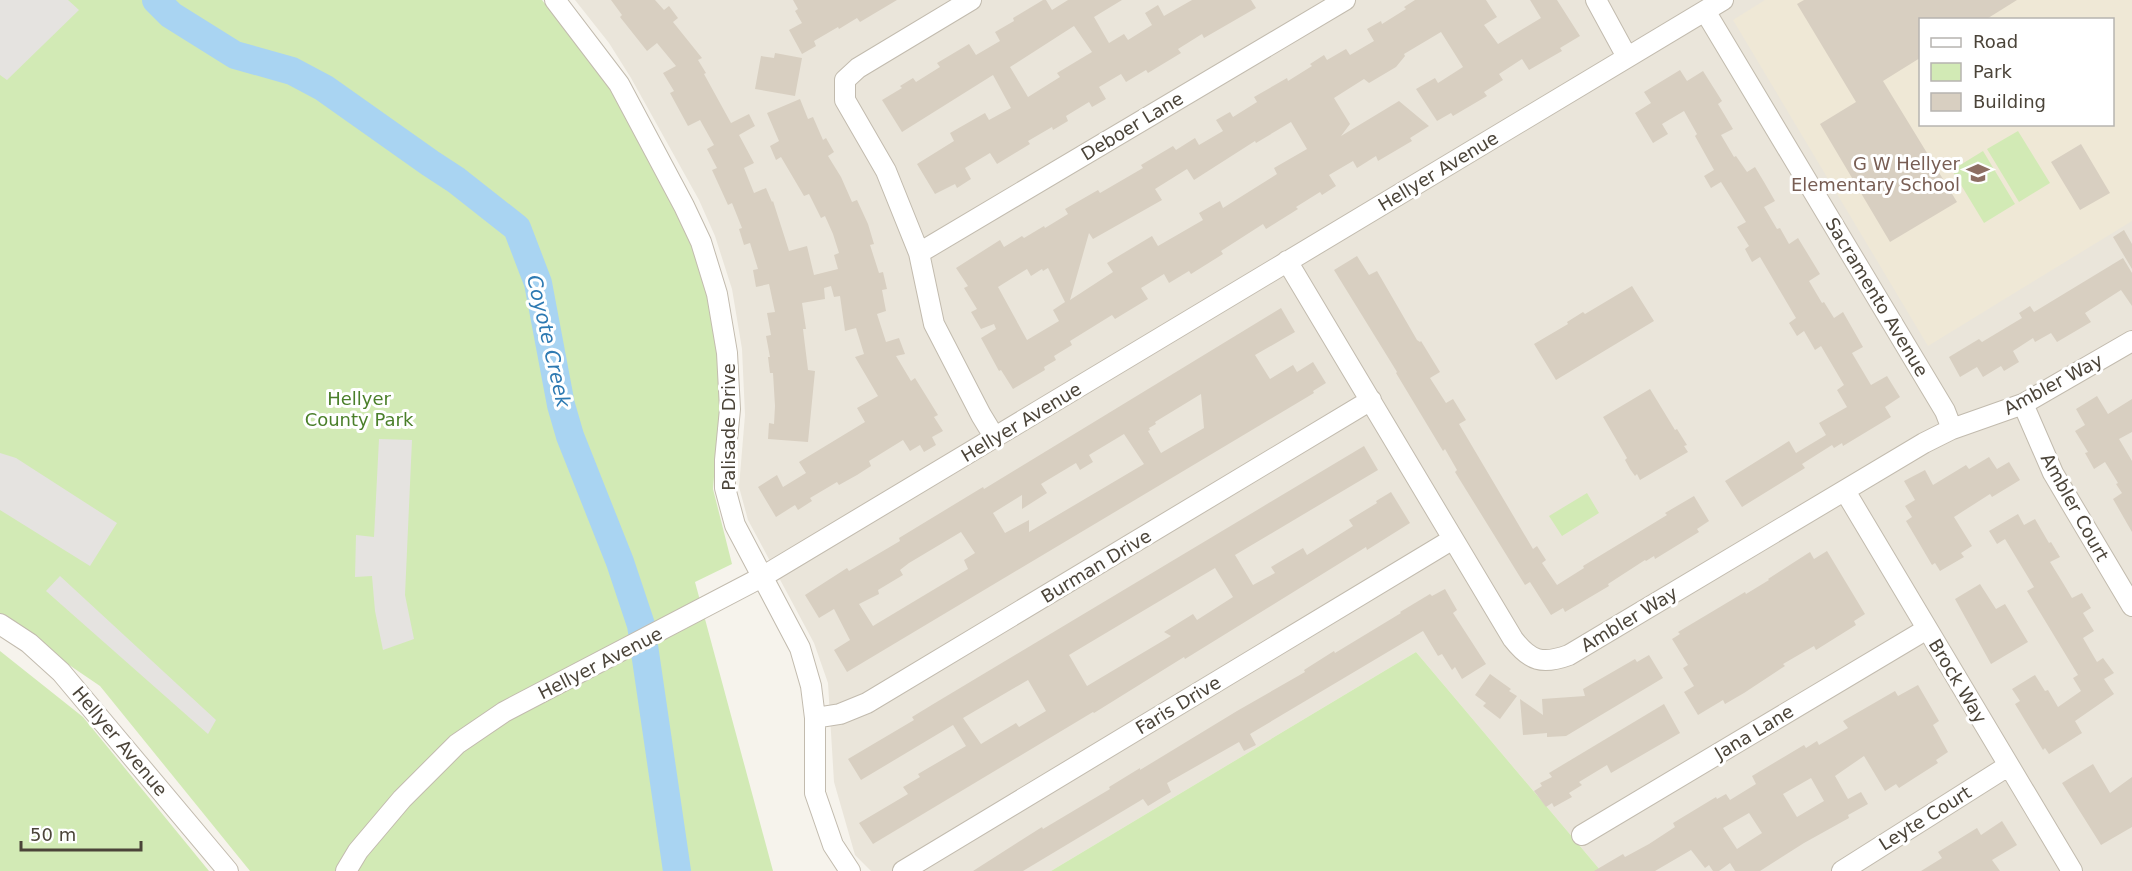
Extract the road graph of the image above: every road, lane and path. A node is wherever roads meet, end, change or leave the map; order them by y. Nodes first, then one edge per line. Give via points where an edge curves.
1 (555, 0) edge
2 (971, 0) edge
3 (1345, 0) edge
4 (1596, 0) edge
5 (1724, 0) edge
6 (1706, 11) junction
7 (1628, 57) junction
8 (919, 253) junction
9 (1287, 261) junction
10 (2132, 341) edge
11 (1371, 400) junction
12 (2023, 404) junction
13 (1952, 429) junction
14 (995, 438) junction
15 (1845, 491) junction
16 (1453, 539) junction
17 (762, 577) junction
18 (2132, 606) edge
19 (0, 624) edge
20 (1927, 629) junction
21 (815, 718) junction
22 (2008, 766) junction
23 (1582, 835) dead end
24 (228, 871) edge
25 (346, 871) edge
26 (850, 871) edge
27 (903, 871) edge
28 (1842, 871) edge
29 (2072, 871) edge

1 - 17 street, Palisade Drive via 619,84 701,242 717,294 727,353 730,409 725,488 735,525
2 - 8 street via 858,68 845,80 845,100 886,171
3 - 8 street, Deboer Lane
4 - 7 street
5 - 6 street, Hellyer Avenue
6 - 7 street, Hellyer Avenue
6 - 13 street, Sacramento Avenue via 1945,411
7 - 9 street, Hellyer Avenue
8 - 14 street via 934,324
9 - 11 street, Ambler Way
9 - 14 street, Hellyer Avenue
10 - 12 street, Ambler Way
11 - 16 street, Ambler Way
11 - 21 street, Burman Drive via 867,703 840,714
12 - 13 street, Ambler Way
12 - 18 street, Ambler Court via 2053,473
13 - 15 street, Ambler Way
14 - 17 street, Hellyer Avenue
15 - 16 street, Ambler Way via 1554,661 1538,660 1523,652
15 - 20 street, Brock Way
16 - 27 street, Faris Drive
17 - 21 street, Palisade Drive via 800,648
17 - 25 street, Hellyer Avenue via 504,712 457,744 402,799
19 - 24 street, Hellyer Avenue via 29,643 61,672
20 - 22 street, Brock Way
20 - 23 street, Jana Lane
21 - 26 street, Palisade Drive via 815,793 833,845
22 - 28 street, Leyte Court
22 - 29 street, Brock Way

